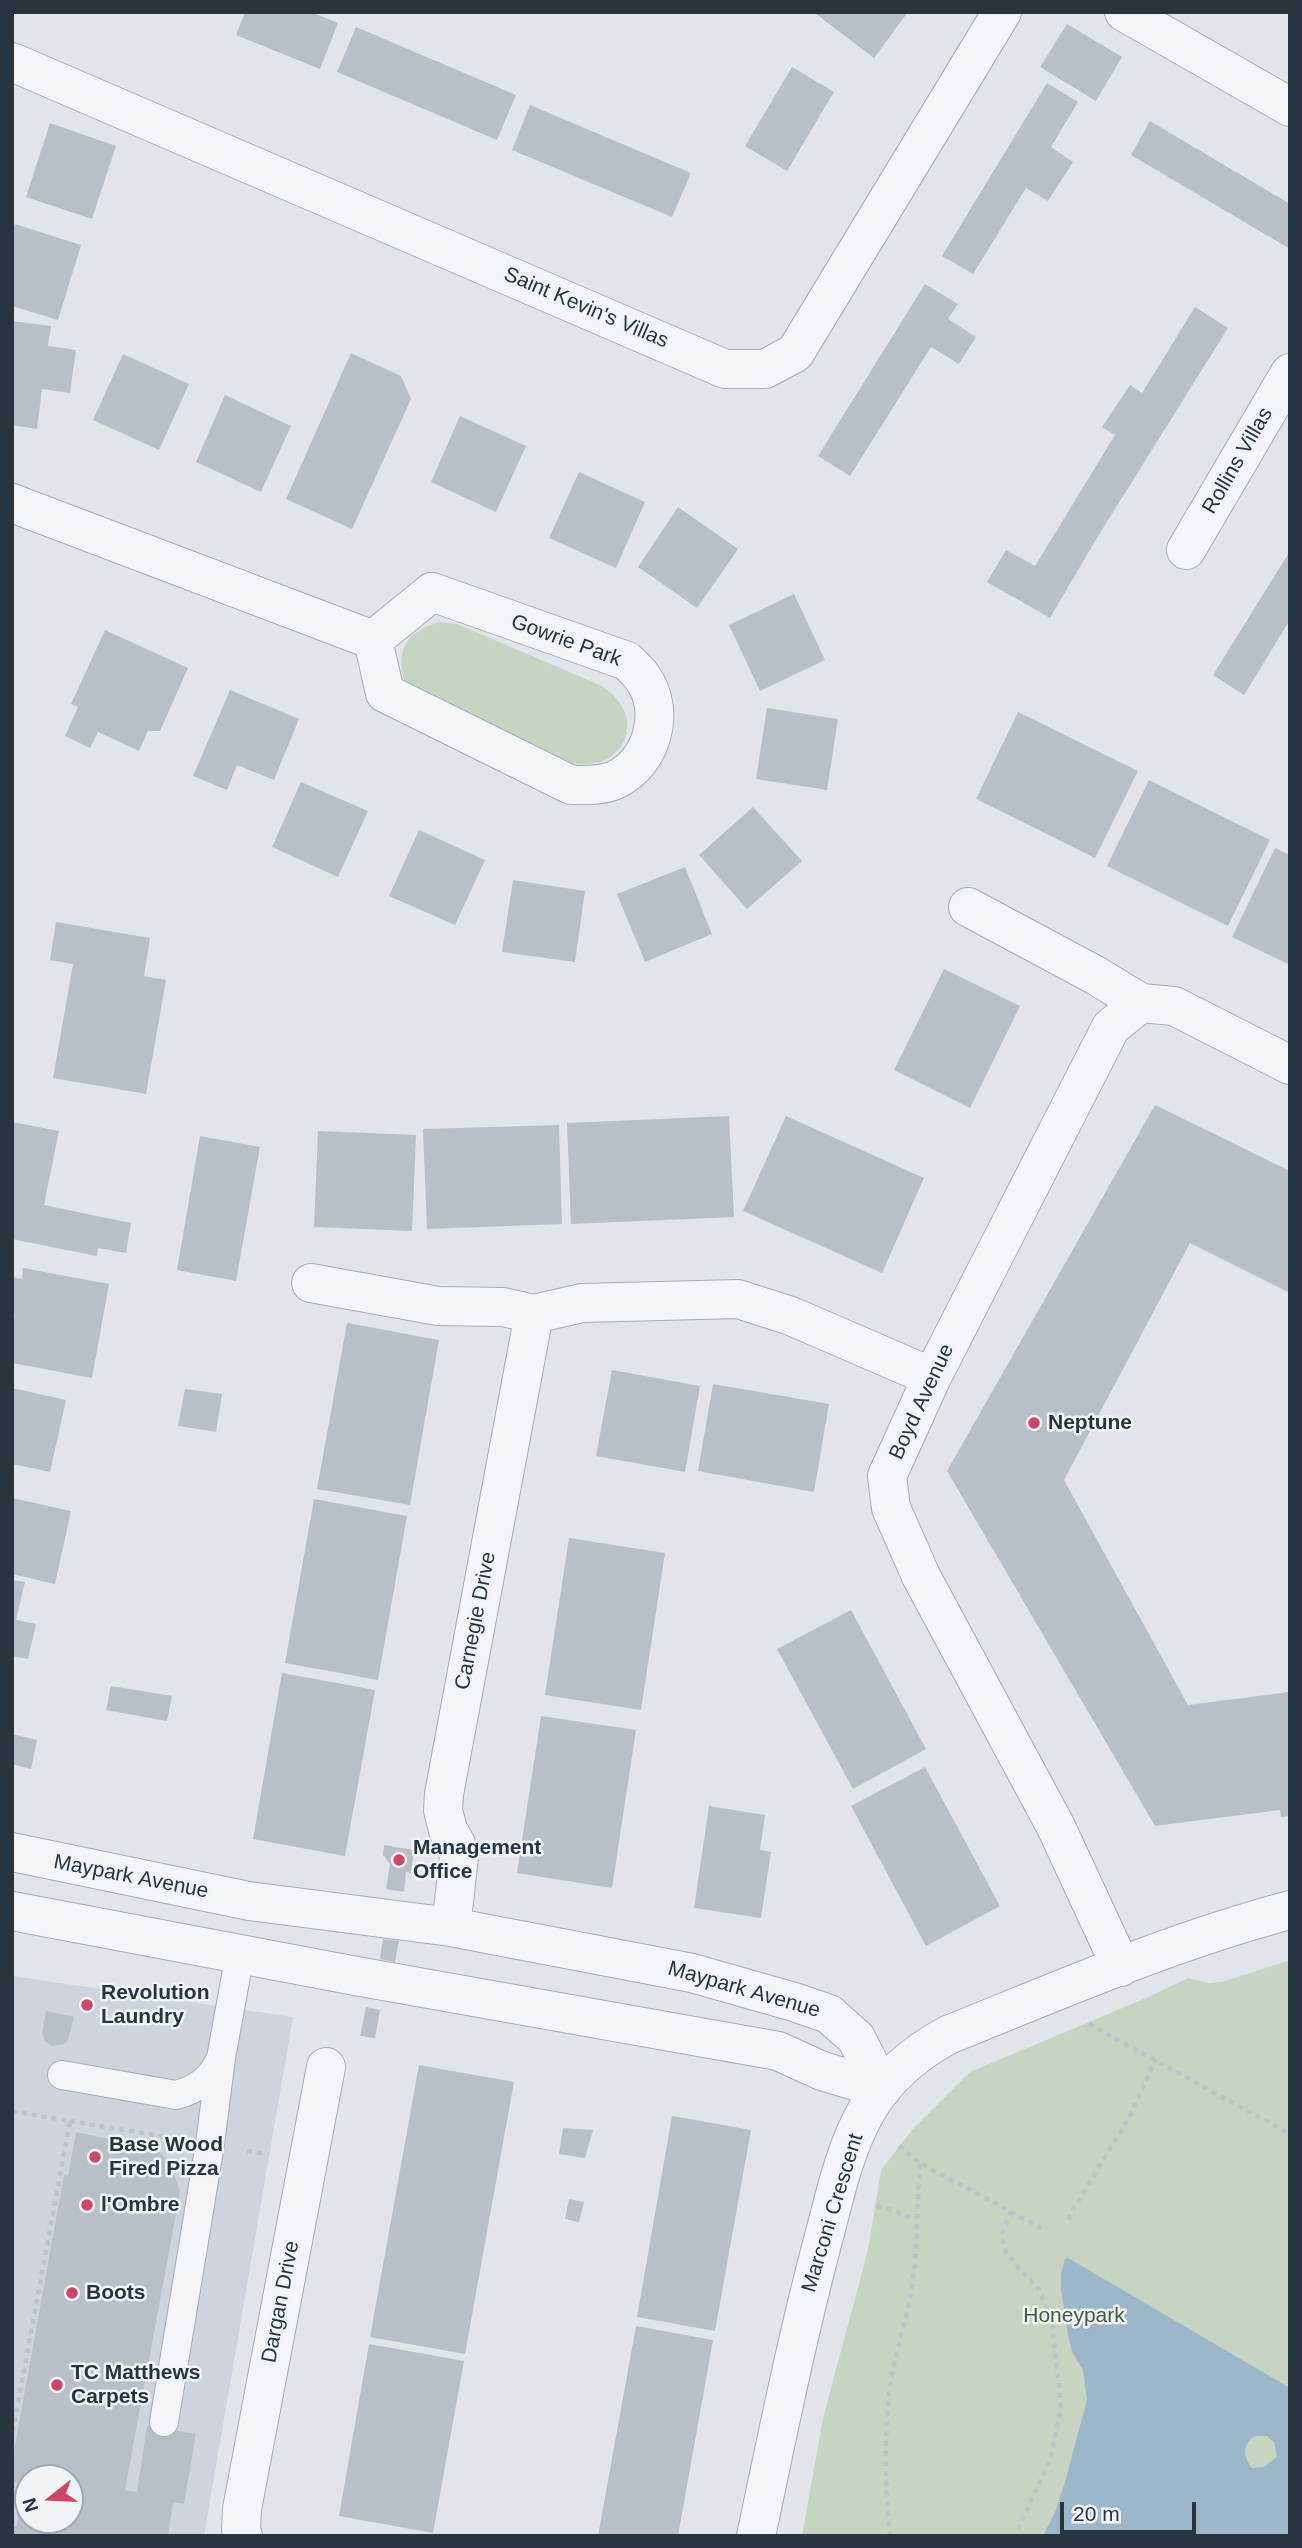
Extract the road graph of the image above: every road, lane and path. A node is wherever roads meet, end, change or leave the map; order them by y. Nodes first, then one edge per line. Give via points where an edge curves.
1 (1002, 12) edge
2 (1124, 12) edge
3 (12, 62) edge
4 (1290, 107) edge
5 (1290, 373) edge
6 (12, 503) edge
7 (1186, 550) dead end
8 (373, 640) junction
9 (968, 907) dead end
10 (1142, 1003) junction
11 (1290, 1065) edge
12 (311, 1283) dead end
13 (534, 1314) junction
14 (932, 1377) junction
15 (12, 1853) edge
16 (249, 1901) junction
17 (1290, 1910) edge
18 (12, 1911) edge
19 (451, 1927) junction
20 (240, 1954) junction
21 (1121, 1967) junction
22 (1070, 1986) junction
23 (221, 2058) junction
24 (1156, 2059) junction
25 (326, 2067) dead end
26 (62, 2075) dead end
27 (882, 2089) junction
28 (12, 2111) edge
29 (70, 2121) junction
30 (1290, 2134) edge
31 (162, 2136) dead end
32 (899, 2146) dead end
33 (920, 2163) junction
34 (875, 2206) dead end
35 (1011, 2211) junction
36 (915, 2220) junction
37 (1069, 2220) dead end
38 (1045, 2230) dead end
39 (164, 2422) dead end
40 (12, 2435) edge
41 (243, 2536) edge
42 (756, 2536) edge
43 (890, 2536) edge
44 (1015, 2536) edge

1 - 3 street, Saint Kevin's Villas via 795,353 765,369 725,369
2 - 4 street
5 - 7 street, Rollins Villas
6 - 8 street
8 - 8 street, Gowrie Park via 385,694 571,785 613,780 634,768 649,747 654,721 651,697 643,678 627,661 432,592
9 - 10 street
10 - 11 street via 1174,1006
10 - 14 street, Boyd Avenue via 1111,1027
12 - 13 street via 438,1306 503,1307
13 - 14 street via 582,1303 738,1299 790,1316
13 - 19 street, Carnegie Drive via 443,1794 459,1857
14 - 21 street, Boyd Avenue via 887,1476 891,1508 921,1576 1056,1827
15 - 16 street, Maypark Avenue
16 - 19 street, Maypark Avenue
16 - 20 street
17 - 21 street, Marconi Crescent via 1236,1924
18 - 20 street
19 - 27 street, Maypark Avenue via 692,1973 829,2014 856,2038
20 - 23 lane
20 - 27 street via 778,2051 822,2071
21 - 22 street, Marconi Crescent
22 - 24 path via 1086,2023
22 - 27 street, Marconi Crescent via 926,2047
23 - 26 lane via 204,2083 176,2095
23 - 39 lane
24 - 30 path
24 - 37 path via 1128,2119
25 - 41 street, Dargan Drive via 242,2509
27 - 42 street, Marconi Crescent via 850,2143 838,2182 797,2336
28 - 29 path
29 - 31 path
29 - 40 path
32 - 33 path
33 - 35 path
33 - 36 path
34 - 36 path
35 - 38 path
35 - 44 path via 1001,2236 1006,2251 1038,2288 1052,2321 1060,2409 1050,2460
36 - 43 path via 911,2290 887,2422

